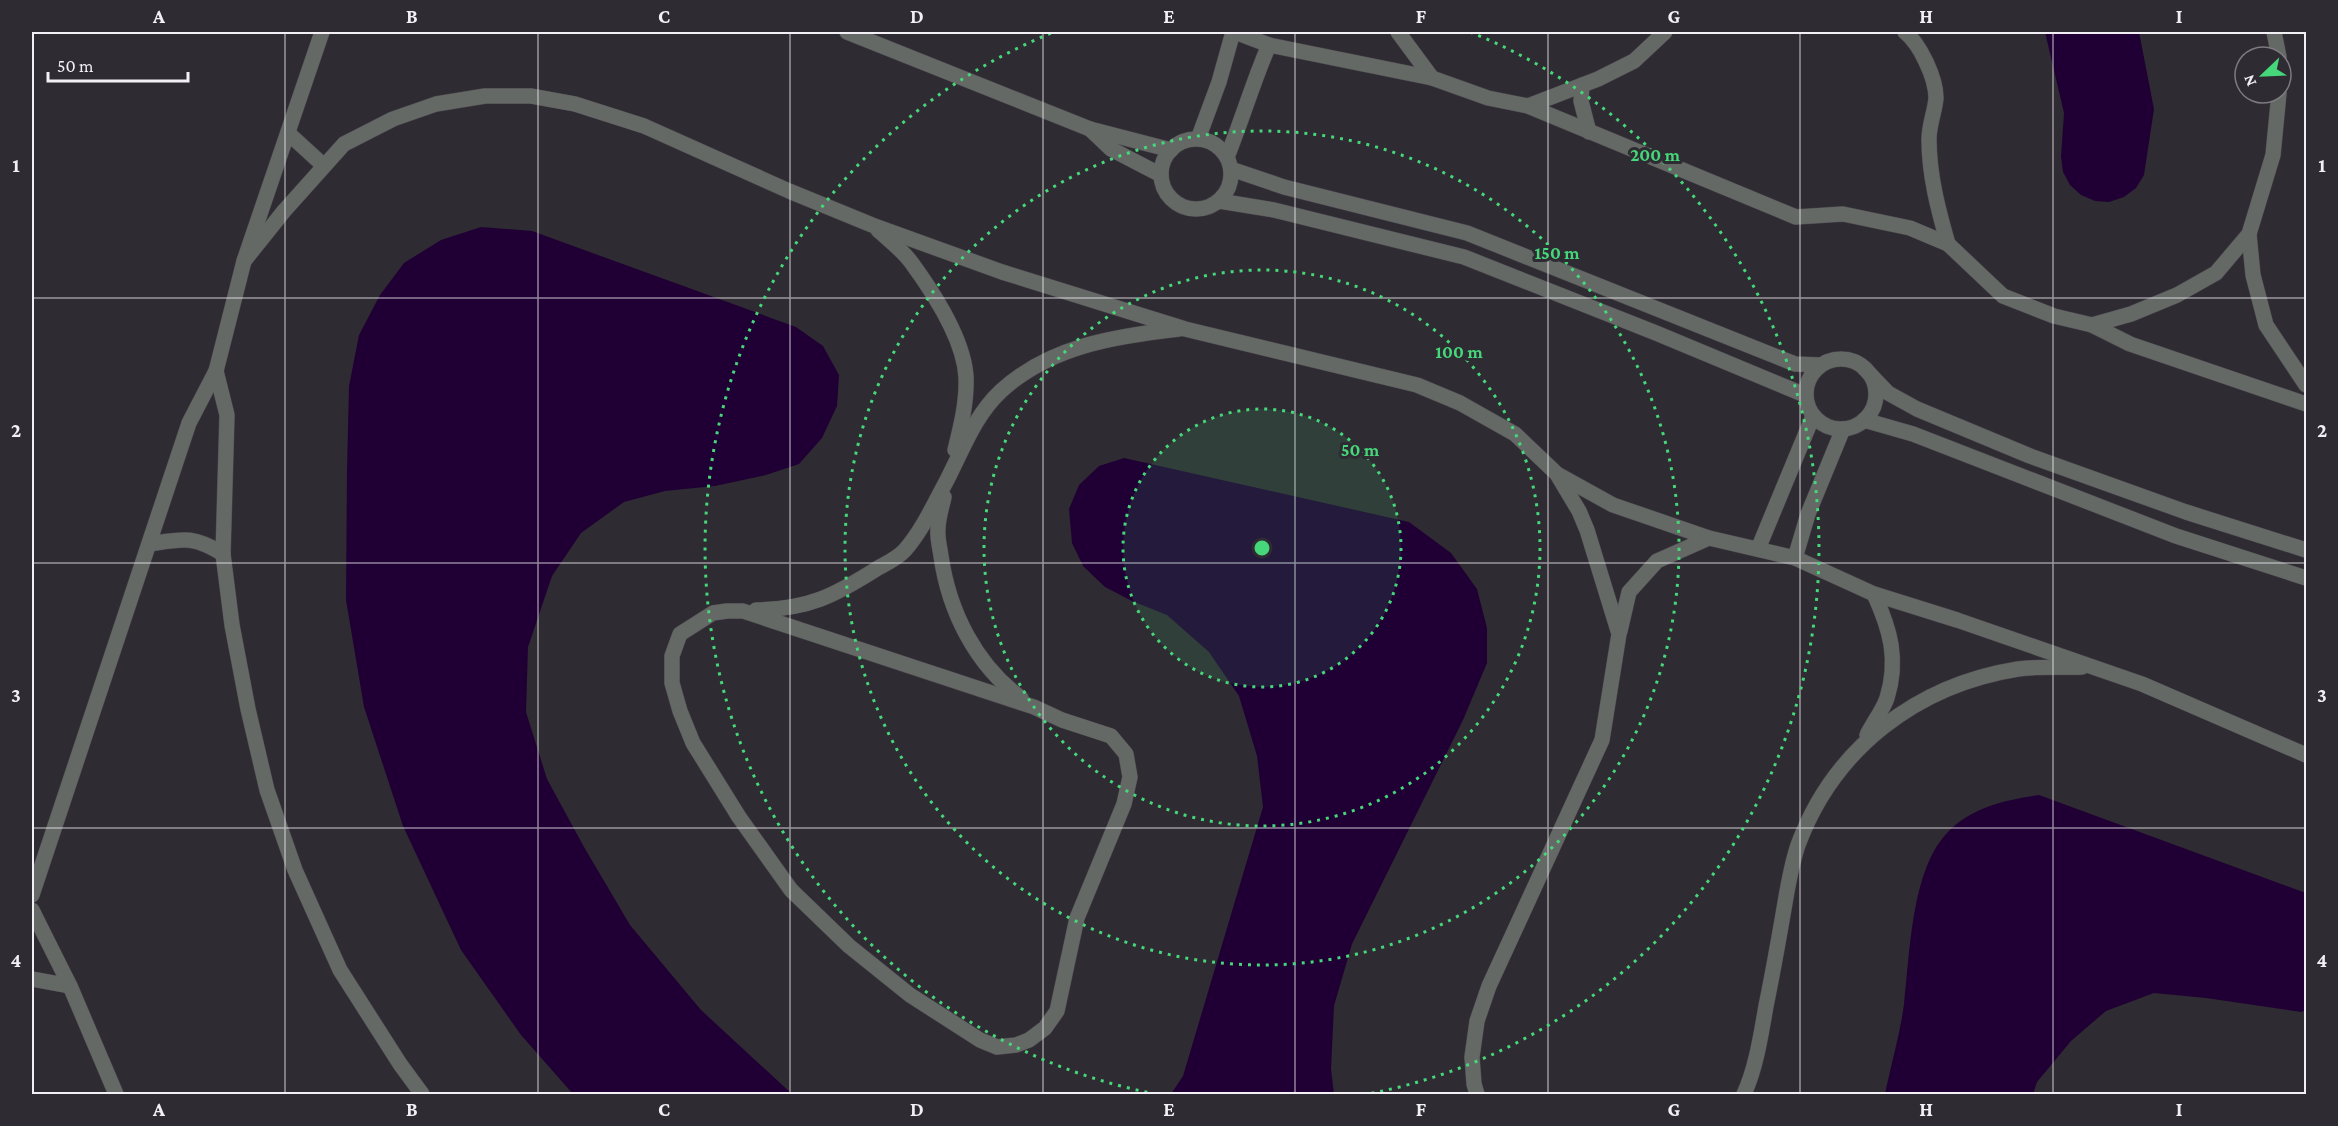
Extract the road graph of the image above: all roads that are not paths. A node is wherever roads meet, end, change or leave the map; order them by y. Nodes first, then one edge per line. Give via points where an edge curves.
1 (322, 32) edge
2 (847, 32) edge
3 (1234, 32) edge
4 (1398, 32) edge
5 (1665, 32) edge
6 (1905, 32) edge
7 (1269, 45) junction
8 (1432, 78) junction
9 (1582, 86) junction
10 (2278, 105) edge
11 (1528, 106) junction
12 (1090, 129) junction
13 (1588, 132) junction
14 (288, 133) junction
15 (1198, 139) junction
16 (1171, 150) junction
17 (1229, 163) junction
18 (323, 165) junction
19 (1161, 176) junction
20 (1220, 201) junction
21 (873, 225) junction
22 (2249, 234) junction
23 (1948, 244) junction
24 (244, 261) junction
25 (2092, 325) junction
26 (1185, 329) junction
27 (1820, 365) junction
28 (1864, 368) junction
29 (216, 371) junction
30 (2307, 386) edge
31 (1805, 395) junction
32 (2307, 404) edge
33 (1813, 416) junction
34 (1864, 420) junction
35 (1843, 429) junction
36 (1557, 474) junction
37 (947, 480) junction
38 (1709, 538) junction
39 (149, 544) junction
40 (1758, 549) junction
41 (2307, 550) edge
42 (223, 554) junction
43 (1795, 558) junction
44 (2307, 578) edge
45 (1874, 594) junction
46 (743, 611) junction
47 (1619, 634) junction
48 (2091, 667) junction
49 (1034, 707) junction
50 (1859, 750) junction
51 (2307, 755) edge
52 (32, 895) edge
53 (32, 910) edge
54 (32, 979) edge
55 (70, 986) junction
56 (116, 1095) edge
57 (422, 1095) edge
58 (1478, 1095) edge
59 (1743, 1095) edge

1 - 14 street
2 - 12 street
3 - 7 street
3 - 15 street
4 - 8 street
5 - 9 street via 1634,61
6 - 23 street via 1913,38 1928,65 1936,96 1929,138 1934,196
7 - 8 street
7 - 17 street
8 - 11 street via 1488,98
9 - 11 street
9 - 13 street
10 - 22 street via 2273,155
11 - 13 street
12 - 16 street
12 - 19 street via 1111,149
13 - 23 street via 1796,217 1843,214 1910,228
14 - 18 street
14 - 24 street
15 - 16 street via 1186,140
15 - 17 street via 1215,145
16 - 19 street via 1162,164
17 - 20 street via 1231,181
17 - 27 street via 1284,188 1467,234 1795,364
18 - 21 street via 344,144 436,104 485,96 531,96 575,104 644,126
18 - 24 street
19 - 20 street via 1169,197 1188,209 1199,210
20 - 31 street via 1274,210 1464,257
21 - 26 street via 1002,272
21 - 37 street via 910,261 942,309 960,349 966,377 963,418
22 - 25 street via 2216,273 2131,314
22 - 30 street via 2253,275 2266,325
23 - 25 street via 2003,296 2054,316
24 - 29 street
25 - 32 street via 2130,344
26 - 36 street via 1417,385 1460,402 1515,434
26 - 37 street via 1112,337 1076,348 1022,375 1001,391 979,417
27 - 28 street via 1843,358
27 - 31 street via 1812,373
28 - 34 street via 1876,388 1871,412
28 - 41 street via 1888,393 1917,409 2030,456
29 - 39 street via 189,423
29 - 42 street via 226,415
31 - 33 street
33 - 35 street via 1822,424
33 - 40 street
34 - 35 street
34 - 44 street via 1913,434 2176,536
35 - 43 street via 1808,514
36 - 38 street via 1613,505
36 - 47 street via 1587,530
37 - 46 street via 903,552 831,596 804,606
37 - 49 street via 938,530 955,613 976,651 1003,684
38 - 40 street
38 - 47 street via 1658,561 1629,592
39 - 42 street via 182,539 203,542
39 - 52 street
40 - 43 street
42 - 57 street via 248,709 267,790 295,870 340,970
43 - 45 street
45 - 48 street
45 - 50 street via 1888,624 1894,657 1887,698
46 - 49 street
46 - 49 street via 713,613 680,634 672,656 672,683 693,742 739,817 791,890 849,946 910,994 997,1047 1029,1040 1058,1011 1077,918 1124,804 1130,777 1125,754 1110,736
47 - 58 street via 1602,740 1477,1021 1472,1057
48 - 50 street via 2020,669 1968,681 1920,700 1882,726
48 - 51 street via 2142,684
50 - 59 street via 1820,801 1798,846 1761,1036
53 - 55 street
54 - 55 street
55 - 56 street

